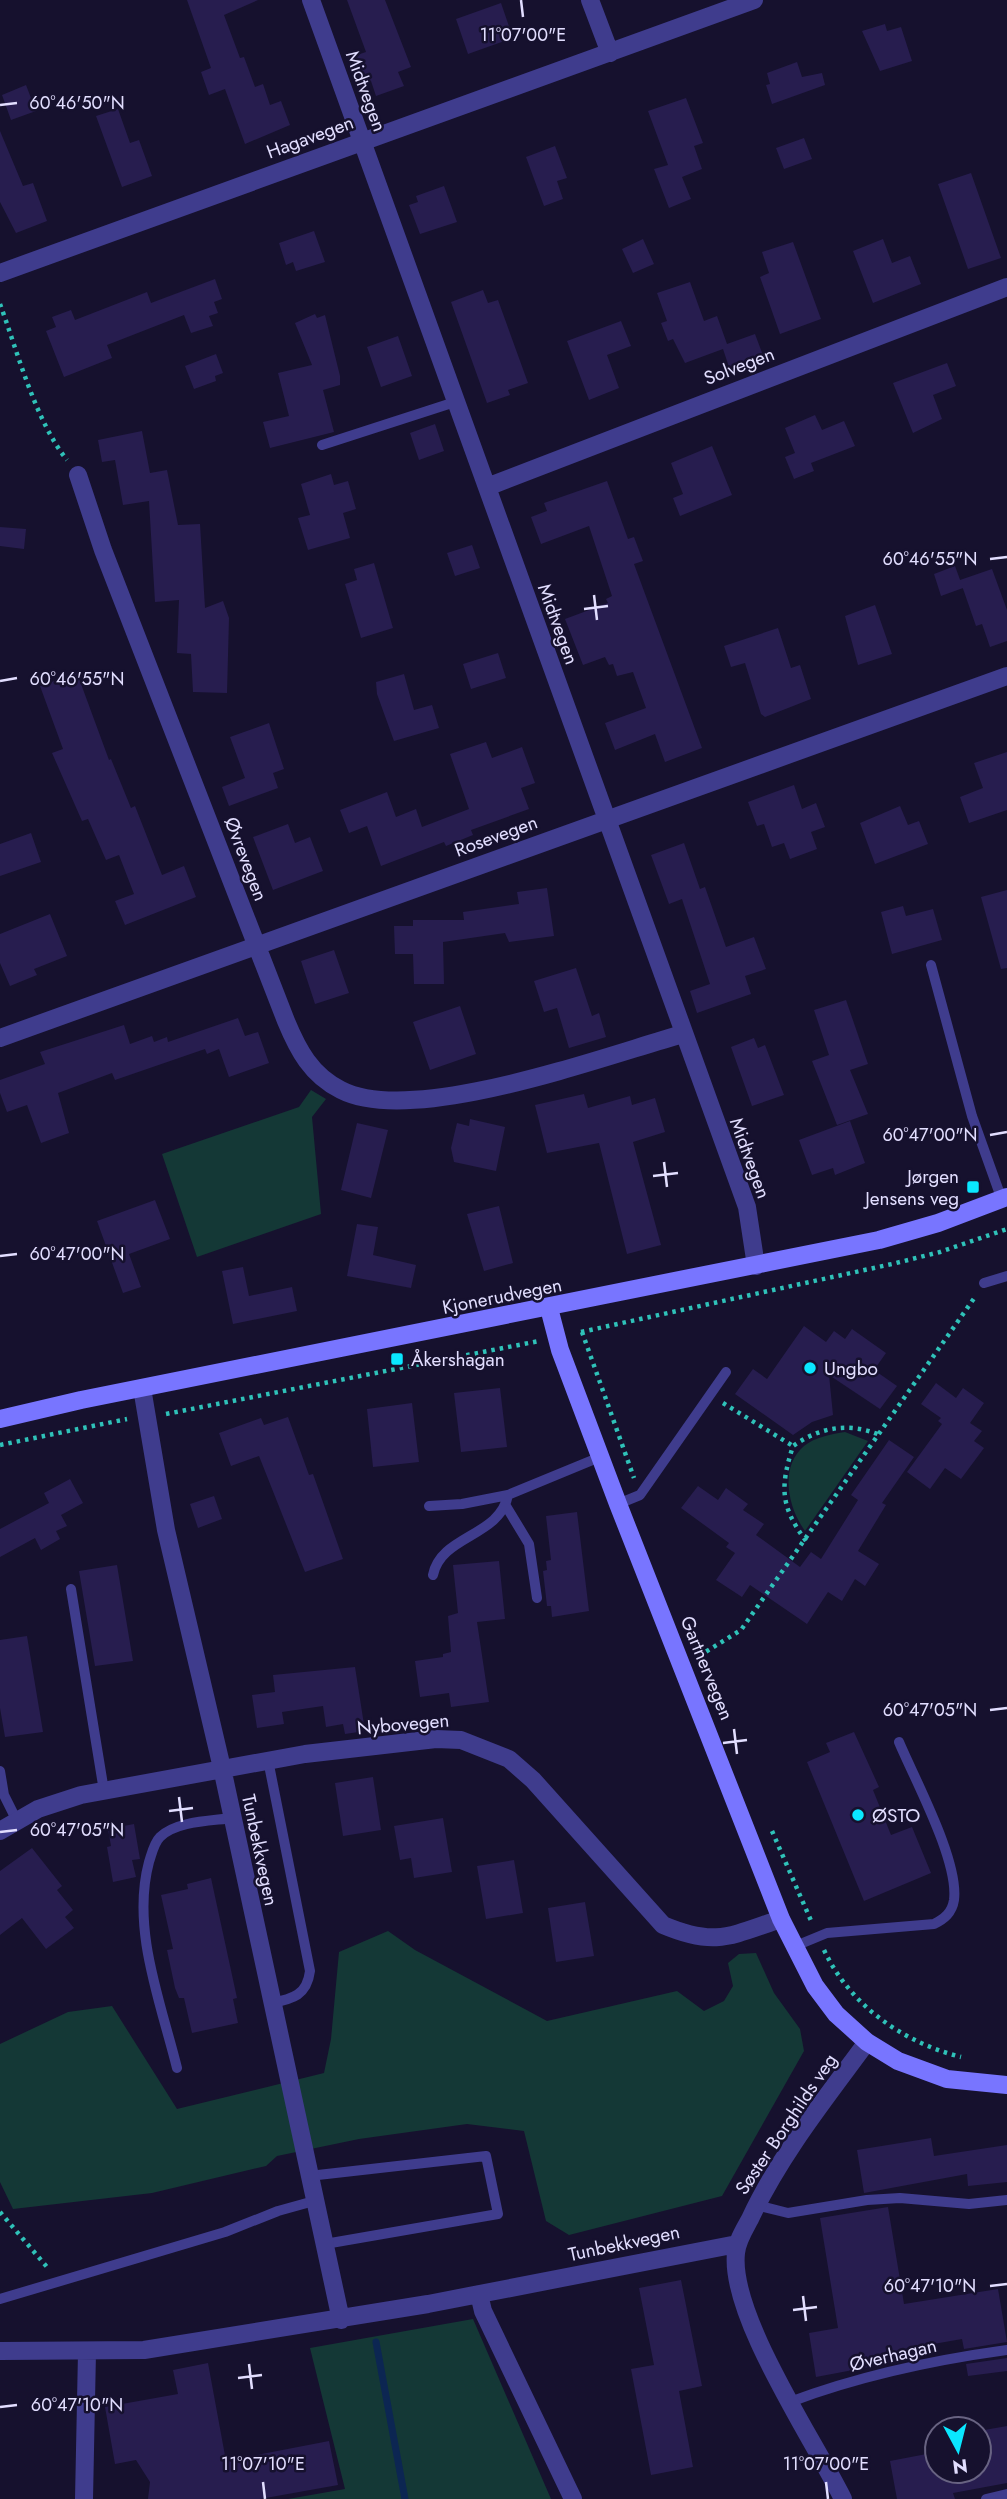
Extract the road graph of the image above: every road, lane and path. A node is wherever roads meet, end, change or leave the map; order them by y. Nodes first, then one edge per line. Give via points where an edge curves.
1 (311, 0) edge
2 (590, 0) edge
3 (754, 0) edge
4 (610, 53) junction
5 (363, 141) junction
6 (0, 273) edge
7 (1007, 287) edge
8 (0, 304) edge
9 (455, 402) junction
10 (322, 445) dead end
11 (78, 475) joint
12 (487, 487) junction
13 (1007, 676) edge
14 (605, 820) junction
15 (256, 944) junction
16 (931, 965) dead end
17 (682, 1034) junction
18 (0, 1038) edge
19 (1004, 1199) edge
20 (1007, 1229) edge
21 (756, 1265) junction
22 (1007, 1276) edge
23 (984, 1283) joint
24 (550, 1308) junction
25 (582, 1332) junction
26 (574, 1334) dead end
27 (540, 1340) dead end
28 (726, 1372) dead end
29 (142, 1388) junction
30 (710, 1395) junction
31 (146, 1417) junction
32 (0, 1419) edge
33 (880, 1436) junction
34 (0, 1445) edge
35 (793, 1446) junction
36 (600, 1457) junction
37 (640, 1495) junction
38 (507, 1501) junction
39 (618, 1504) junction
40 (429, 1506) dead end
41 (806, 1541) junction
42 (433, 1575) dead end
43 (71, 1589) dead end
44 (537, 1598) dead end
45 (696, 1643) dead end
46 (701, 1655) junction
47 (682, 1663) junction
48 (706, 1667) dead end
49 (899, 1742) dead end
50 (268, 1760) junction
51 (222, 1768) junction
52 (0, 1771) edge
53 (104, 1791) junction
54 (232, 1818) junction
55 (16, 1819) junction
56 (771, 1829) dead end
57 (0, 1831) edge
58 (781, 1919) junction
59 (817, 1936) junction
60 (793, 1947) junction
61 (271, 2003) junction
62 (867, 2042) junction
63 (969, 2059) dead end
64 (177, 2068) dead end
65 (1007, 2085) edge
66 (309, 2176) junction
67 (1007, 2200) edge
68 (314, 2201) junction
69 (756, 2205) junction
70 (0, 2212) edge
71 (325, 2244) junction
72 (737, 2244) junction
73 (58, 2281) junction
74 (479, 2294) junction
75 (0, 2299) edge
76 (341, 2320) junction
77 (1007, 2350) edge
78 (0, 2351) edge
79 (87, 2352) junction
80 (790, 2402) junction
81 (1007, 2494) edge
82 (84, 2499) edge
83 (573, 2499) edge
84 (843, 2499) edge
85 (986, 2499) edge

1 - 5 street, Midtvegen
2 - 4 street
3 - 4 street, Hagavegen
4 - 5 street, Hagavegen
5 - 6 street, Hagavegen
5 - 9 street, Midtvegen
7 - 12 street, Solvegen
8 - 11 path via 58,450
9 - 10 lane
9 - 12 street, Midtvegen
11 - 15 street, Øvrevegen
12 - 14 street, Midtvegen
13 - 14 street, Rosevegen
14 - 15 street, Rosevegen
14 - 17 street, Midtvegen
15 - 17 street, Øvrevegen via 303,1056 329,1083 364,1098 404,1100 465,1092
15 - 18 street, Rosevegen
16 - 19 lane via 972,1116
17 - 21 street, Midtvegen via 747,1207
19 - 21 main road, Kjonerudvegen via 879,1240
20 - 25 path via 904,1261
21 - 24 main road, Kjonerudvegen
22 - 23 lane
23 - 33 path
24 - 29 main road, Kjonerudvegen
24 - 36 main road, Gartnervegen via 560,1350
25 - 26 path
25 - 37 path
27 - 31 path
28 - 30 lane
29 - 31 street, Tunbekkvegen
29 - 32 main road, Kjonerudvegen
30 - 35 path
30 - 37 lane
31 - 34 path
31 - 51 street, Tunbekkvegen via 166,1530
33 - 35 path via 856,1428 830,1428
33 - 41 path
35 - 41 path via 783,1480 784,1494 791,1521
36 - 38 lane
36 - 39 main road, Gartnervegen
37 - 39 lane
38 - 40 lane
38 - 42 lane via 498,1518 446,1553
38 - 44 lane via 529,1544
39 - 47 main road, Gartnervegen
41 - 46 path via 741,1630
43 - 53 lane
45 - 46 path
46 - 47 path
46 - 48 path
47 - 58 main road, Gartnervegen
49 - 59 lane via 948,1857 954,1900 951,1910 945,1919 916,1927
50 - 51 street, Nybovegen
50 - 58 street, Nybovegen via 436,1739 486,1747 533,1780 663,1925 693,1937 727,1937
50 - 61 lane via 310,1971 306,1989 299,1995
51 - 53 street, Nybovegen
51 - 54 street, Tunbekkvegen
52 - 55 lane via 4,1795
53 - 55 street, Nybovegen via 59,1801
54 - 61 street, Tunbekkvegen
54 - 64 lane via 162,1835 155,1843 144,1883 141,1899 150,1959
55 - 57 street, Nybovegen
56 - 59 path
58 - 60 main road, Gartnervegen
59 - 60 lane
59 - 63 path via 838,1975 865,2007 915,2040
60 - 62 main road, Gartnervegen via 825,2000
61 - 66 street, Tunbekkvegen
62 - 65 main road, Gartnervegen via 924,2072 970,2083
62 - 69 street, Søster Borghilds veg
66 - 68 street, Tunbekkvegen
66 - 71 lane via 486,2156 498,2214
67 - 69 lane via 969,2204 867,2200 788,2213
68 - 71 street, Tunbekkvegen
68 - 73 lane
69 - 72 street, Søster Borghilds veg
70 - 73 path
71 - 76 street, Tunbekkvegen
72 - 74 street, Tunbekkvegen
72 - 80 street, Søster Borghilds veg via 735,2267 746,2310
73 - 75 lane
74 - 76 street, Tunbekkvegen
74 - 83 street
76 - 79 street, Tunbekkvegen via 144,2350
77 - 80 lane, Øverhagan via 903,2370
78 - 79 street, Tunbekkvegen
79 - 82 street
80 - 84 street, Søster Borghilds veg
81 - 85 lane

